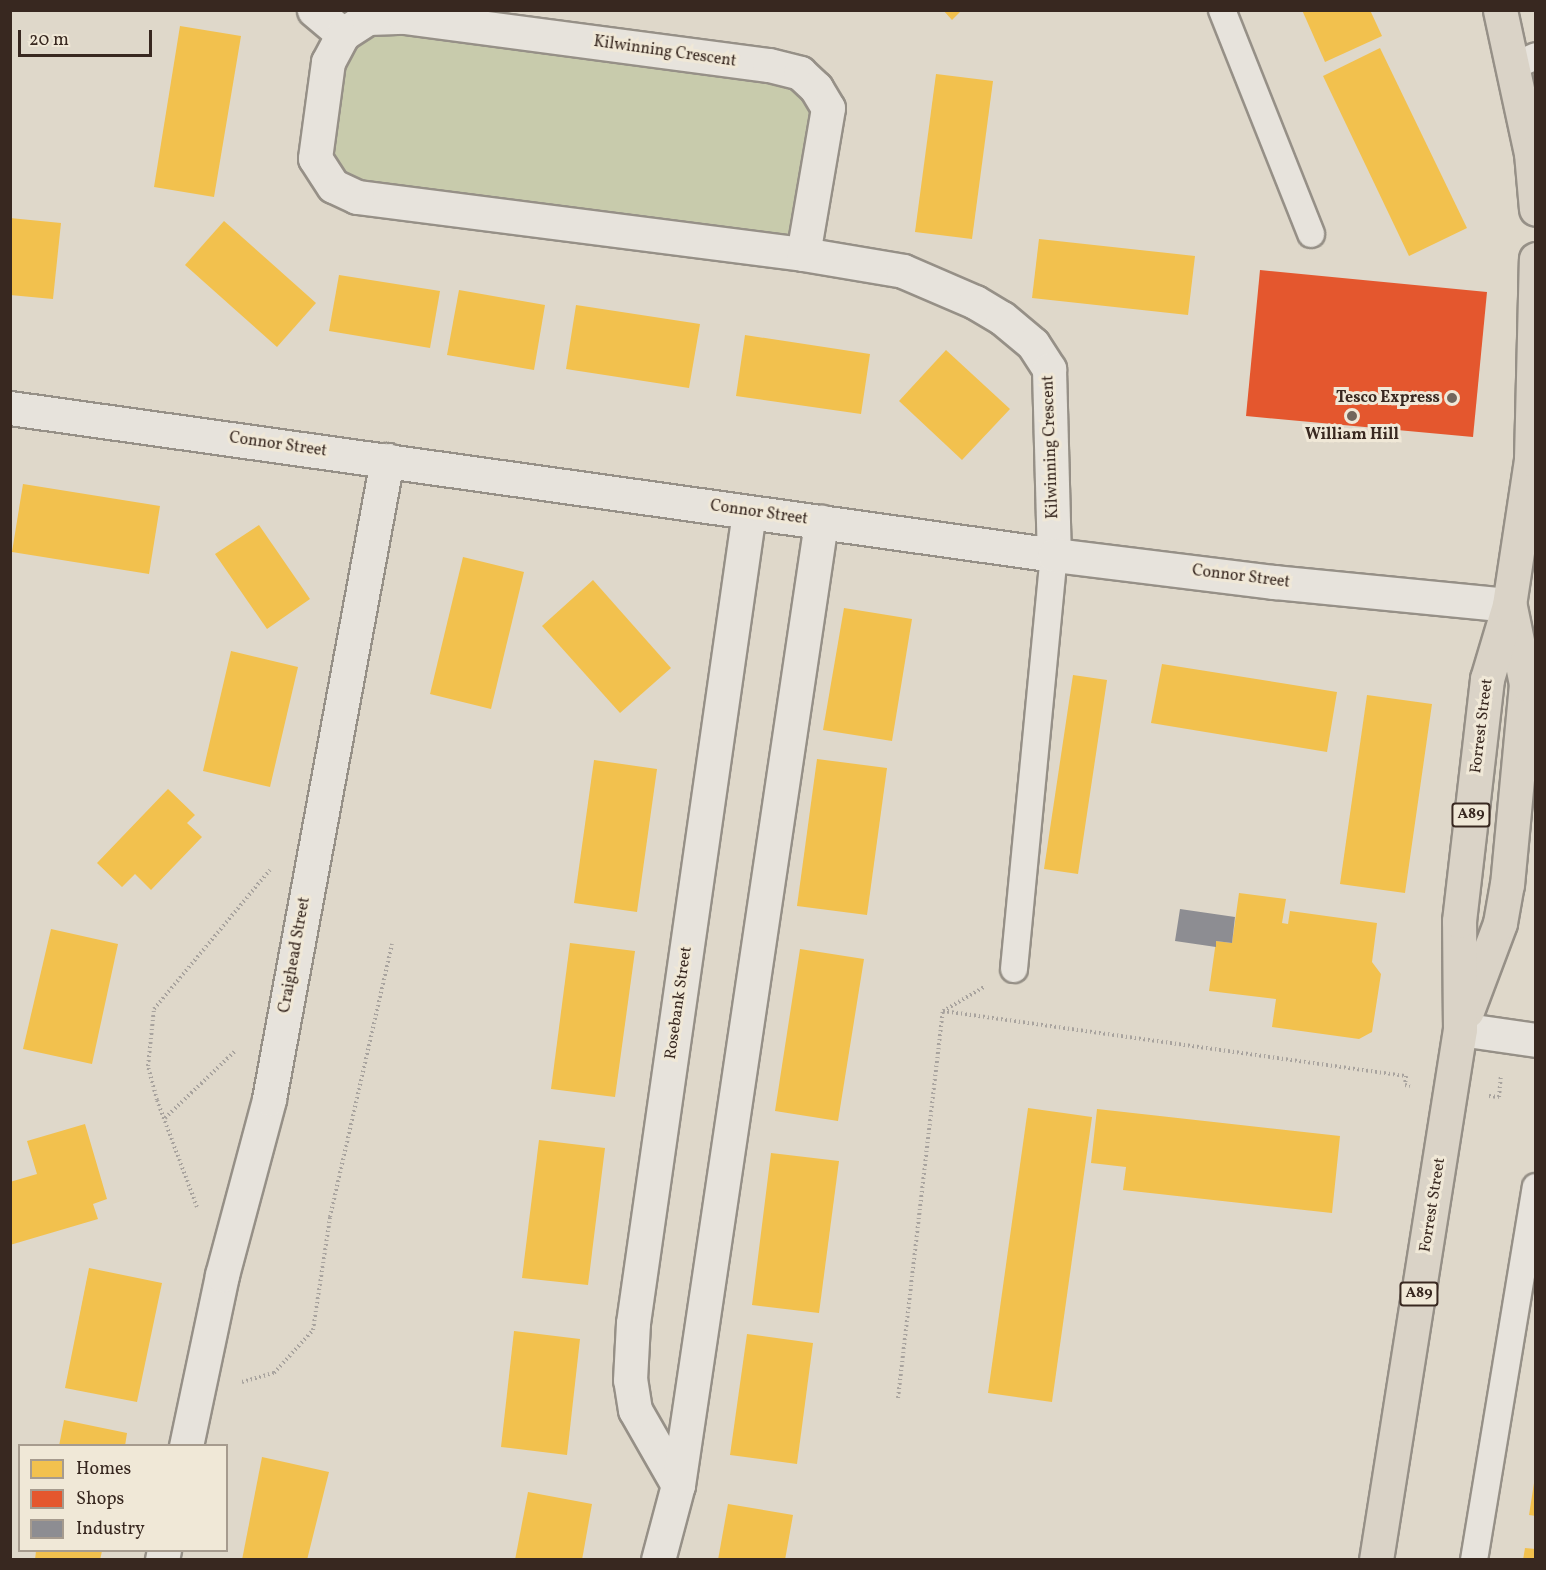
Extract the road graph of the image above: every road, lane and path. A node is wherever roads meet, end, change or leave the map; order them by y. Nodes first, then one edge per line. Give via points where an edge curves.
1 (314, 10) edge
2 (1222, 10) edge
3 (1500, 10) edge
4 (343, 34) junction
5 (1525, 61) edge
6 (1536, 209) edge
7 (1311, 234) dead end
8 (803, 254) junction
9 (1536, 259) edge
10 (10, 408) edge
11 (387, 460) junction
12 (749, 512) junction
13 (821, 522) junction
14 (1054, 555) junction
15 (1509, 605) junction
16 (273, 866) dead end
17 (392, 944) dead end
18 (1014, 969) joint
19 (942, 1011) junction
20 (283, 1019) junction
21 (1460, 1029) junction
22 (1536, 1040) edge
23 (1451, 1092) junction
24 (165, 1119) junction
25 (1536, 1187) edge
26 (198, 1208) dead end
27 (197, 1394) junction
28 (898, 1398) dead end
29 (186, 1444) edge
30 (678, 1485) junction
31 (658, 1560) edge
32 (1376, 1560) edge
33 (1474, 1560) edge

1 - 4 street
2 - 7 lane
3 - 5 main road
4 - 8 street, Kilwinning Crescent via 328,62 315,158 333,186 357,197
4 - 8 street, Kilwinning Crescent via 368,18 404,17 769,66 800,74 816,88 828,108
5 - 6 main road
8 - 14 street, Kilwinning Crescent via 903,271 975,302 1033,344 1049,369
9 - 15 main road, Forrest Street / A89 via 1531,459
10 - 11 street, Connor Street
11 - 12 street, Connor Street
11 - 20 street, Craighead Street
12 - 13 street, Connor Street
12 - 30 street, Rosebank Street via 633,1323 630,1380 635,1410
13 - 14 street, Connor Street
13 - 30 street
14 - 15 street, Connor Street
14 - 18 lane
15 - 21 main road, Forrest Street / A89 via 1485,690 1459,921
15 - 21 main road, Forrest Street / A89 via 1526,684 1507,885 1500,923
16 - 24 path via 154,1009 148,1066
17 - 27 path via 330,1217 313,1330 274,1373
18 - 19 path
19 - 23 path via 1406,1076 1405,1085
19 - 28 path
20 - 24 path via 236,1050
20 - 27 street, Craighead Street via 269,1099 222,1275
21 - 22 street
21 - 23 main road, Forrest Street / A89
23 - 32 main road, Forrest Street / A89
24 - 26 path
25 - 33 lane
27 - 29 street, Craighead Street
30 - 31 street

